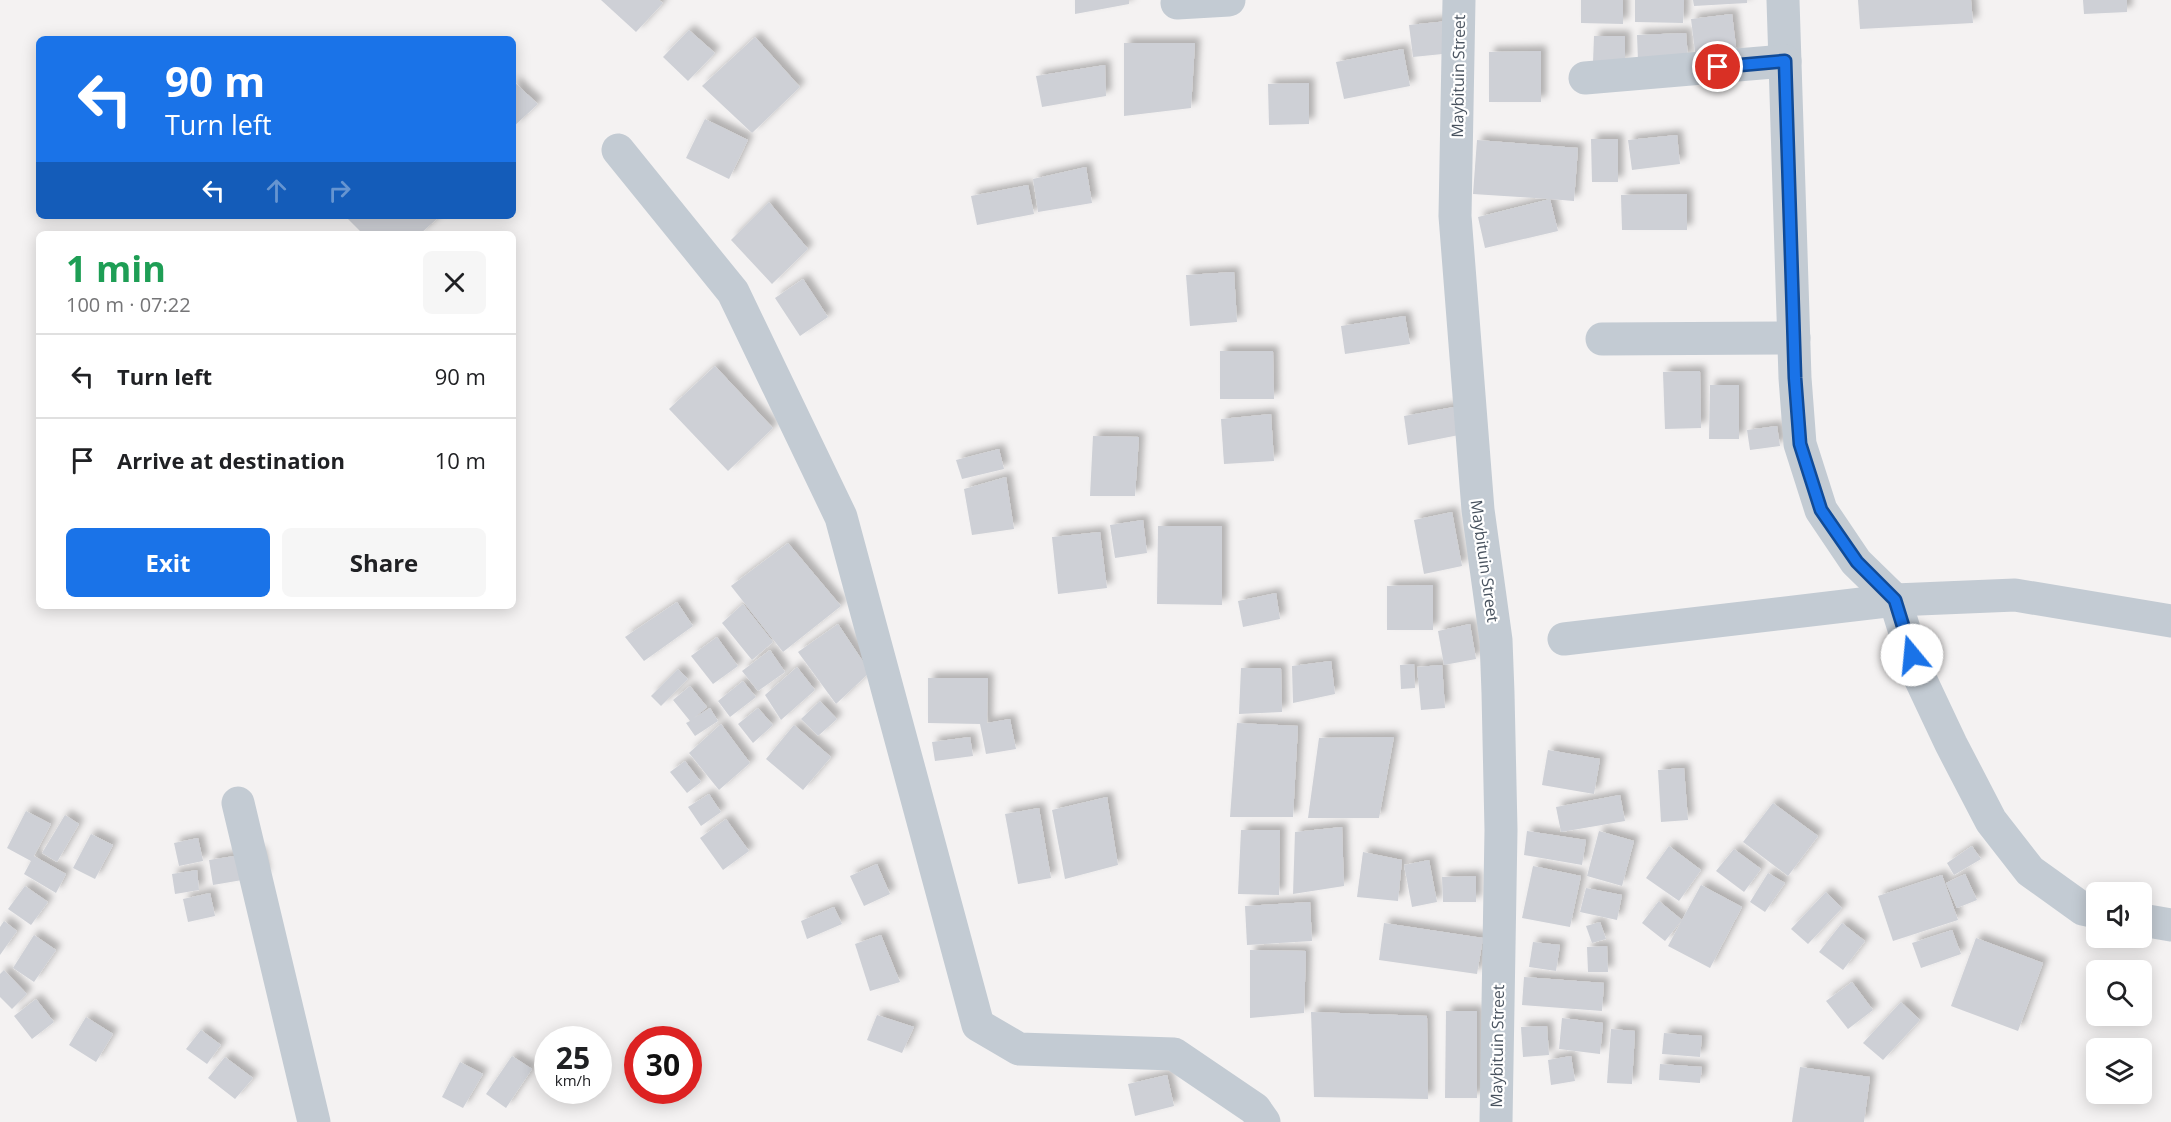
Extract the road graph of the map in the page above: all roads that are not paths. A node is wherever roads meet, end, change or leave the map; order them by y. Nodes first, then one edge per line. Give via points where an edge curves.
1 (1229, 0) edge
2 (1459, 0) edge
3 (1783, 0) edge
4 (1177, 3) dead end
5 (1785, 61) junction
6 (1585, 78) dead end
7 (618, 150) dead end
8 (1794, 338) junction
9 (1602, 339) dead end
10 (1895, 600) junction
11 (2171, 621) edge
12 (1564, 639) dead end
13 (238, 803) dead end
14 (2086, 910) edge
15 (2152, 922) edge
16 (2171, 925) edge
17 (314, 1122) edge
18 (1264, 1122) edge
19 (1496, 1122) edge

1 - 4 street
2 - 19 street, Maybituin Street via 1455,216 1478,510 1496,640 1501,830
3 - 5 street
5 - 6 street
5 - 8 street
7 - 18 street via 733,292 842,517 978,1025 1019,1049 1174,1054 1254,1109
8 - 9 street
8 - 10 street via 1800,444 1821,510 1857,562
10 - 11 street via 2014,595
10 - 12 street
10 - 14 street via 1918,674 1990,821 2030,871
13 - 17 street
15 - 16 street

